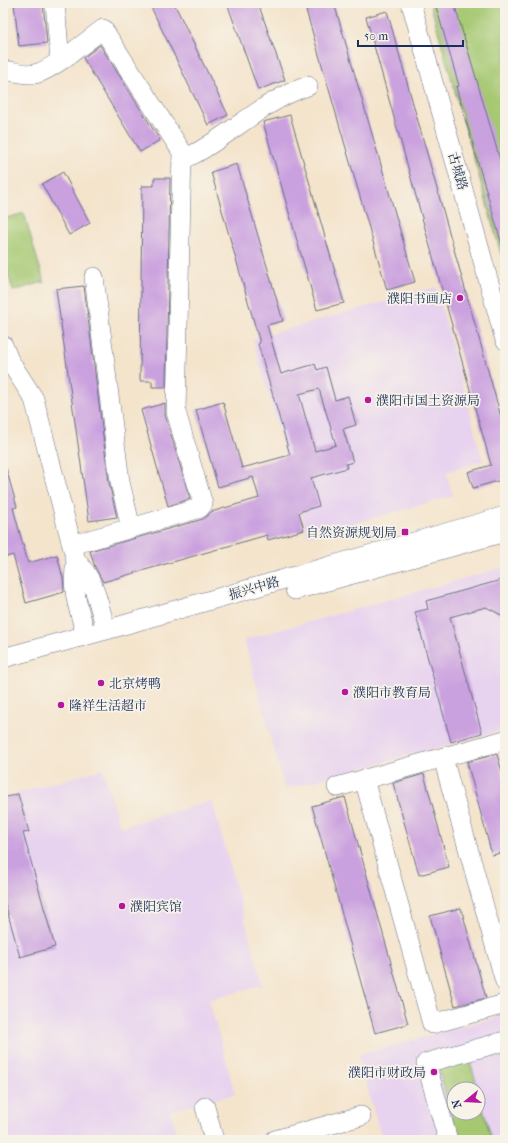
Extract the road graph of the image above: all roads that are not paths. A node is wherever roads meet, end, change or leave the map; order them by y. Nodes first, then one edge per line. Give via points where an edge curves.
1 (55, 3) edge
2 (411, 3) edge
3 (60, 61) junction
4 (3, 70) edge
5 (308, 86) dead end
6 (182, 160) junction
7 (94, 277) dead end
8 (505, 340) edge
9 (3, 345) edge
10 (11, 380) edge
11 (505, 516) edge
12 (131, 528) junction
13 (505, 532) edge
14 (74, 553) junction
15 (106, 630) junction
16 (86, 635) junction
17 (3, 658) edge
18 (3, 671) edge
19 (505, 740) edge
20 (443, 758) junction
21 (364, 779) junction
22 (337, 787) dead end
23 (505, 982) edge
24 (505, 1004) edge
25 (505, 1041) edge
26 (206, 1107) dead end
27 (361, 1116) dead end
28 (214, 1140) edge
29 (275, 1140) edge
30 (448, 1140) edge

1 - 3 street
2 - 8 street, 古城路
3 - 4 street via 49,69 35,74
3 - 6 street via 103,29 182,152
5 - 6 street via 276,99 206,148
6 - 12 street via 176,412 203,504 200,508
7 - 12 street via 120,482
9 - 10 street via 9,360
10 - 14 street via 34,399
11 - 15 street, 振兴中路
12 - 14 street
13 - 18 street, 振兴中路
14 - 15 street via 90,579
14 - 16 street via 75,595
15 - 16 street, 振兴中路
16 - 17 street, 振兴中路
19 - 20 street
20 - 21 street
20 - 23 street
21 - 22 street
21 - 24 street via 432,1024
25 - 30 street via 426,1063
26 - 28 street
27 - 29 street

